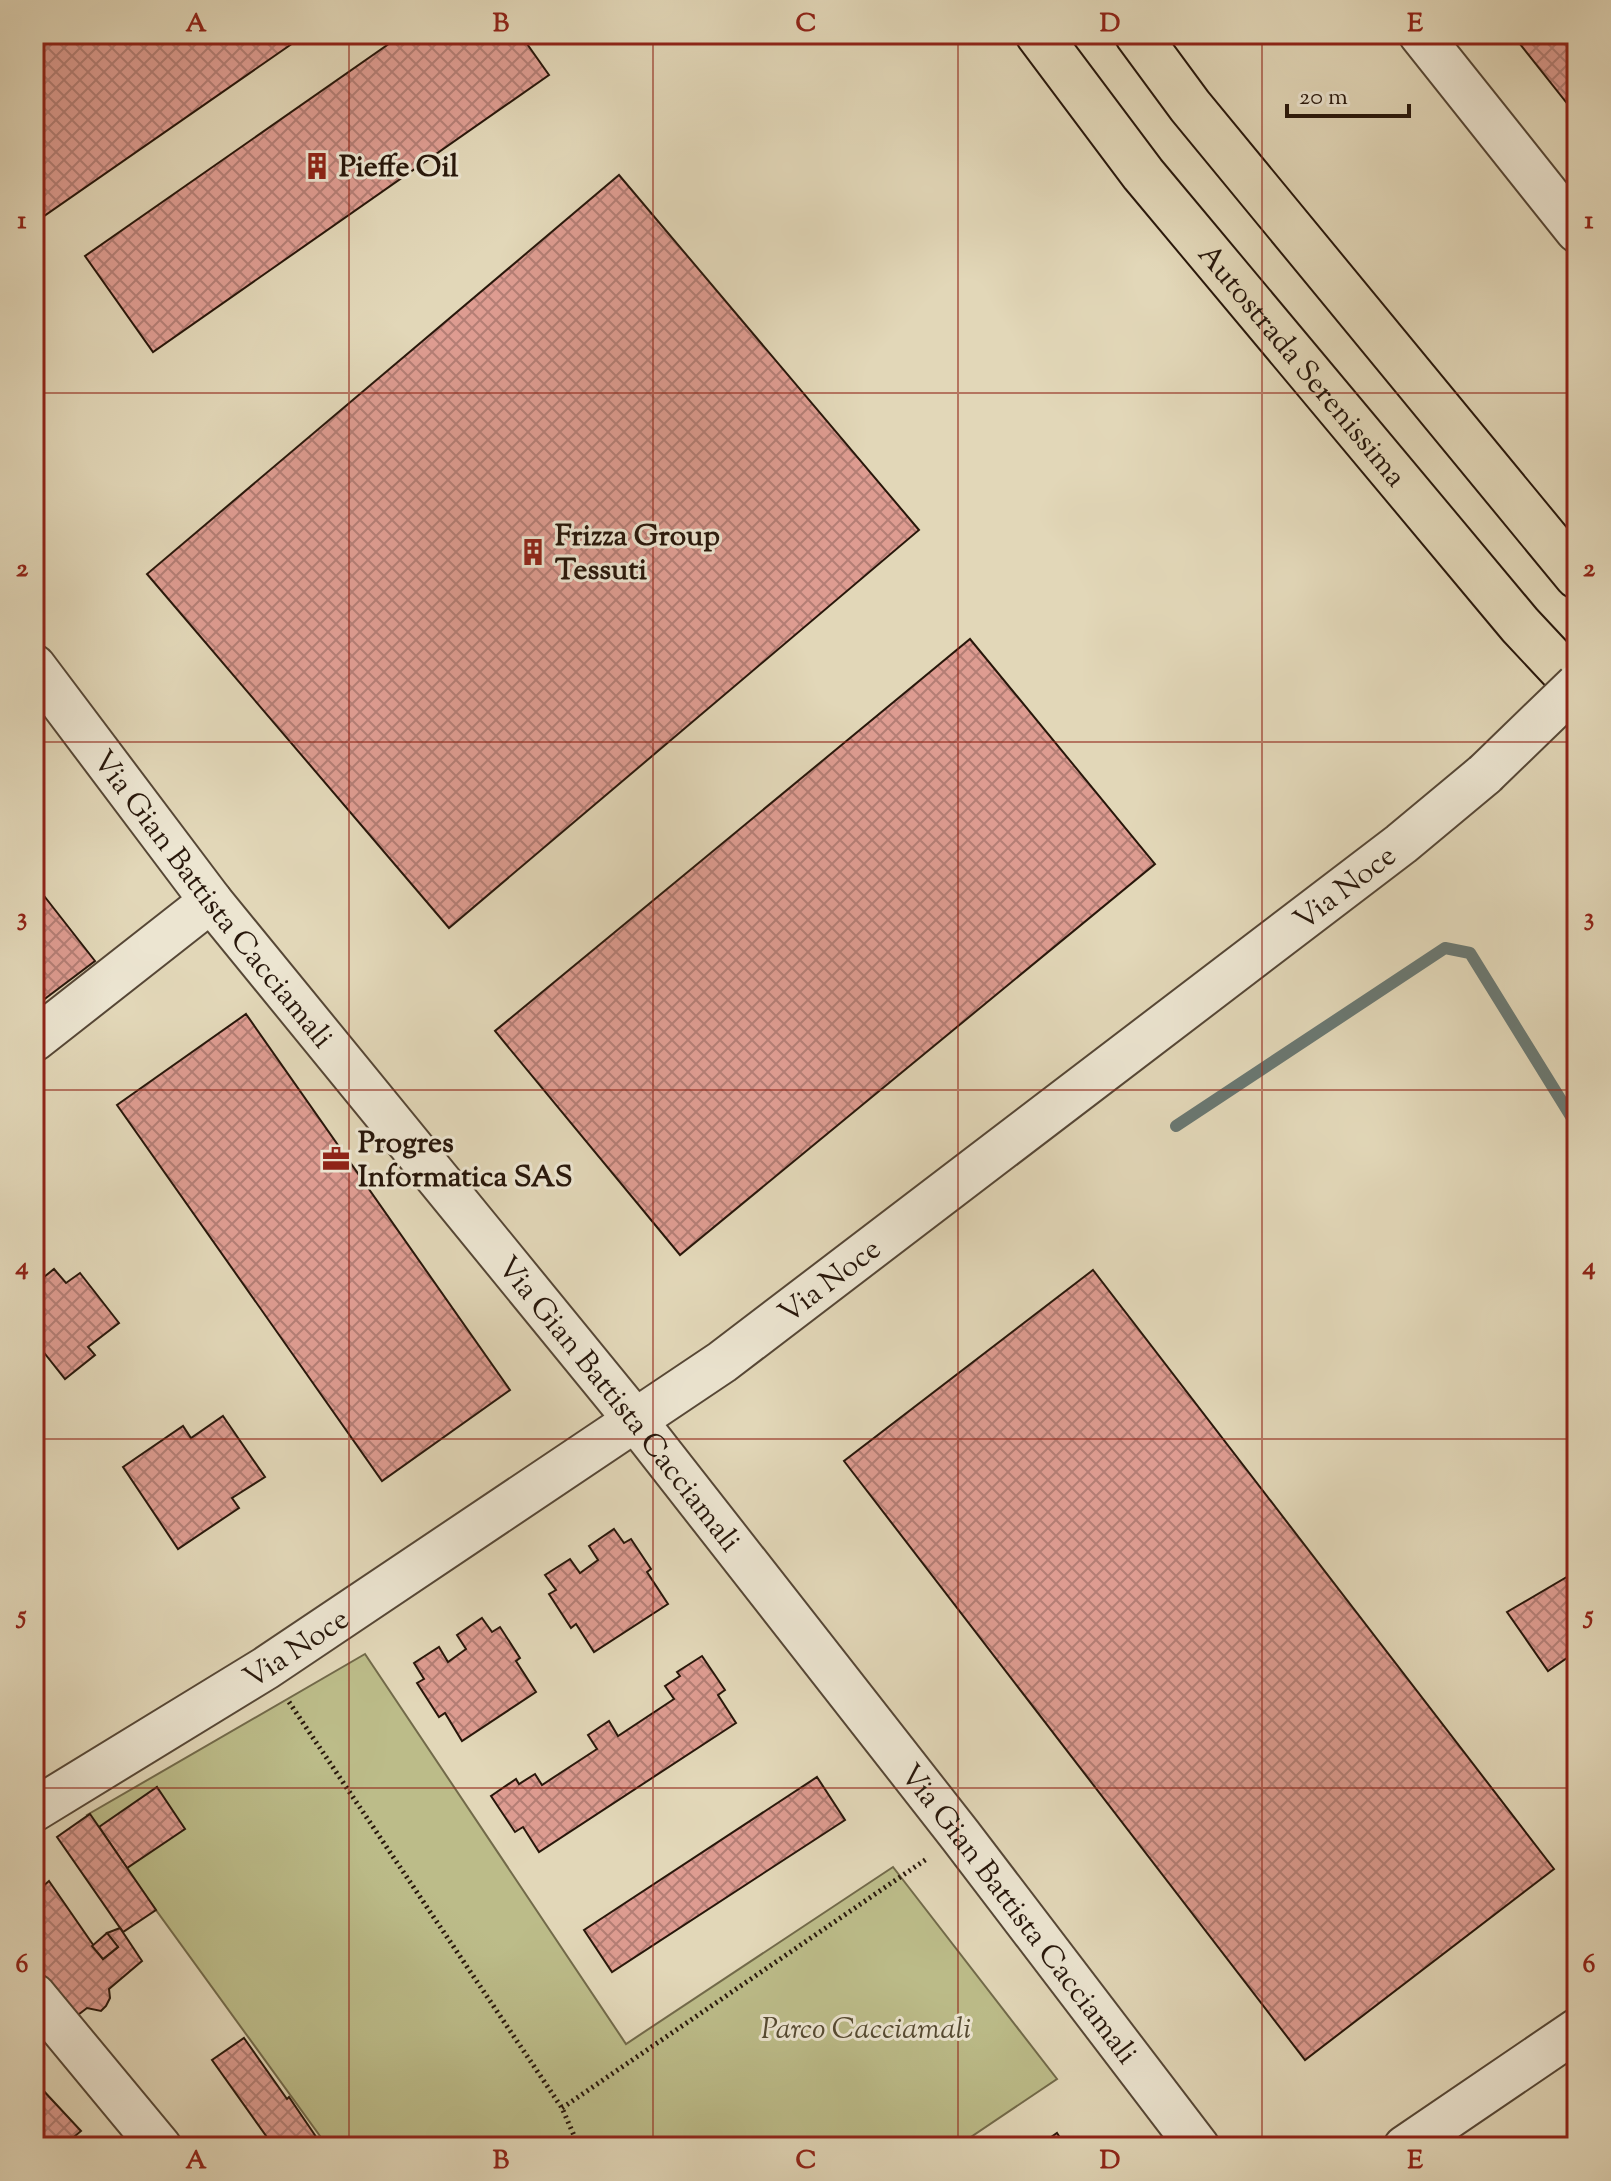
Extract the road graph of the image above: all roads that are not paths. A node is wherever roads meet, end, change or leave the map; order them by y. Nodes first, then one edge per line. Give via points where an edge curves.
1 (1038, 34) edge
2 (1137, 34) edge
3 (1420, 34) edge
4 (1577, 231) edge
5 (1577, 576) edge
6 (34, 666) edge
7 (1577, 685) edge
8 (211, 901) junction
9 (34, 1040) edge
10 (635, 1420) junction
11 (34, 1810) edge
12 (34, 1995) edge
13 (1577, 2030) edge
14 (160, 2147) edge
15 (1198, 2147) edge
16 (1405, 2147) edge

1 - 7 highway, Autostrada Serenissima via 1143,174 1520,625
2 - 5 highway via 1190,106
3 - 4 street
6 - 8 street, Via Gian Battista Cacciamali
7 - 10 street, Via Noce, bridge via 1485,774 1401,844 722,1362
8 - 9 street
8 - 10 street, Via Gian Battista Cacciamali
10 - 11 street, Via Noce via 266,1668
10 - 15 street, Via Gian Battista Cacciamali
12 - 14 street
13 - 16 street

